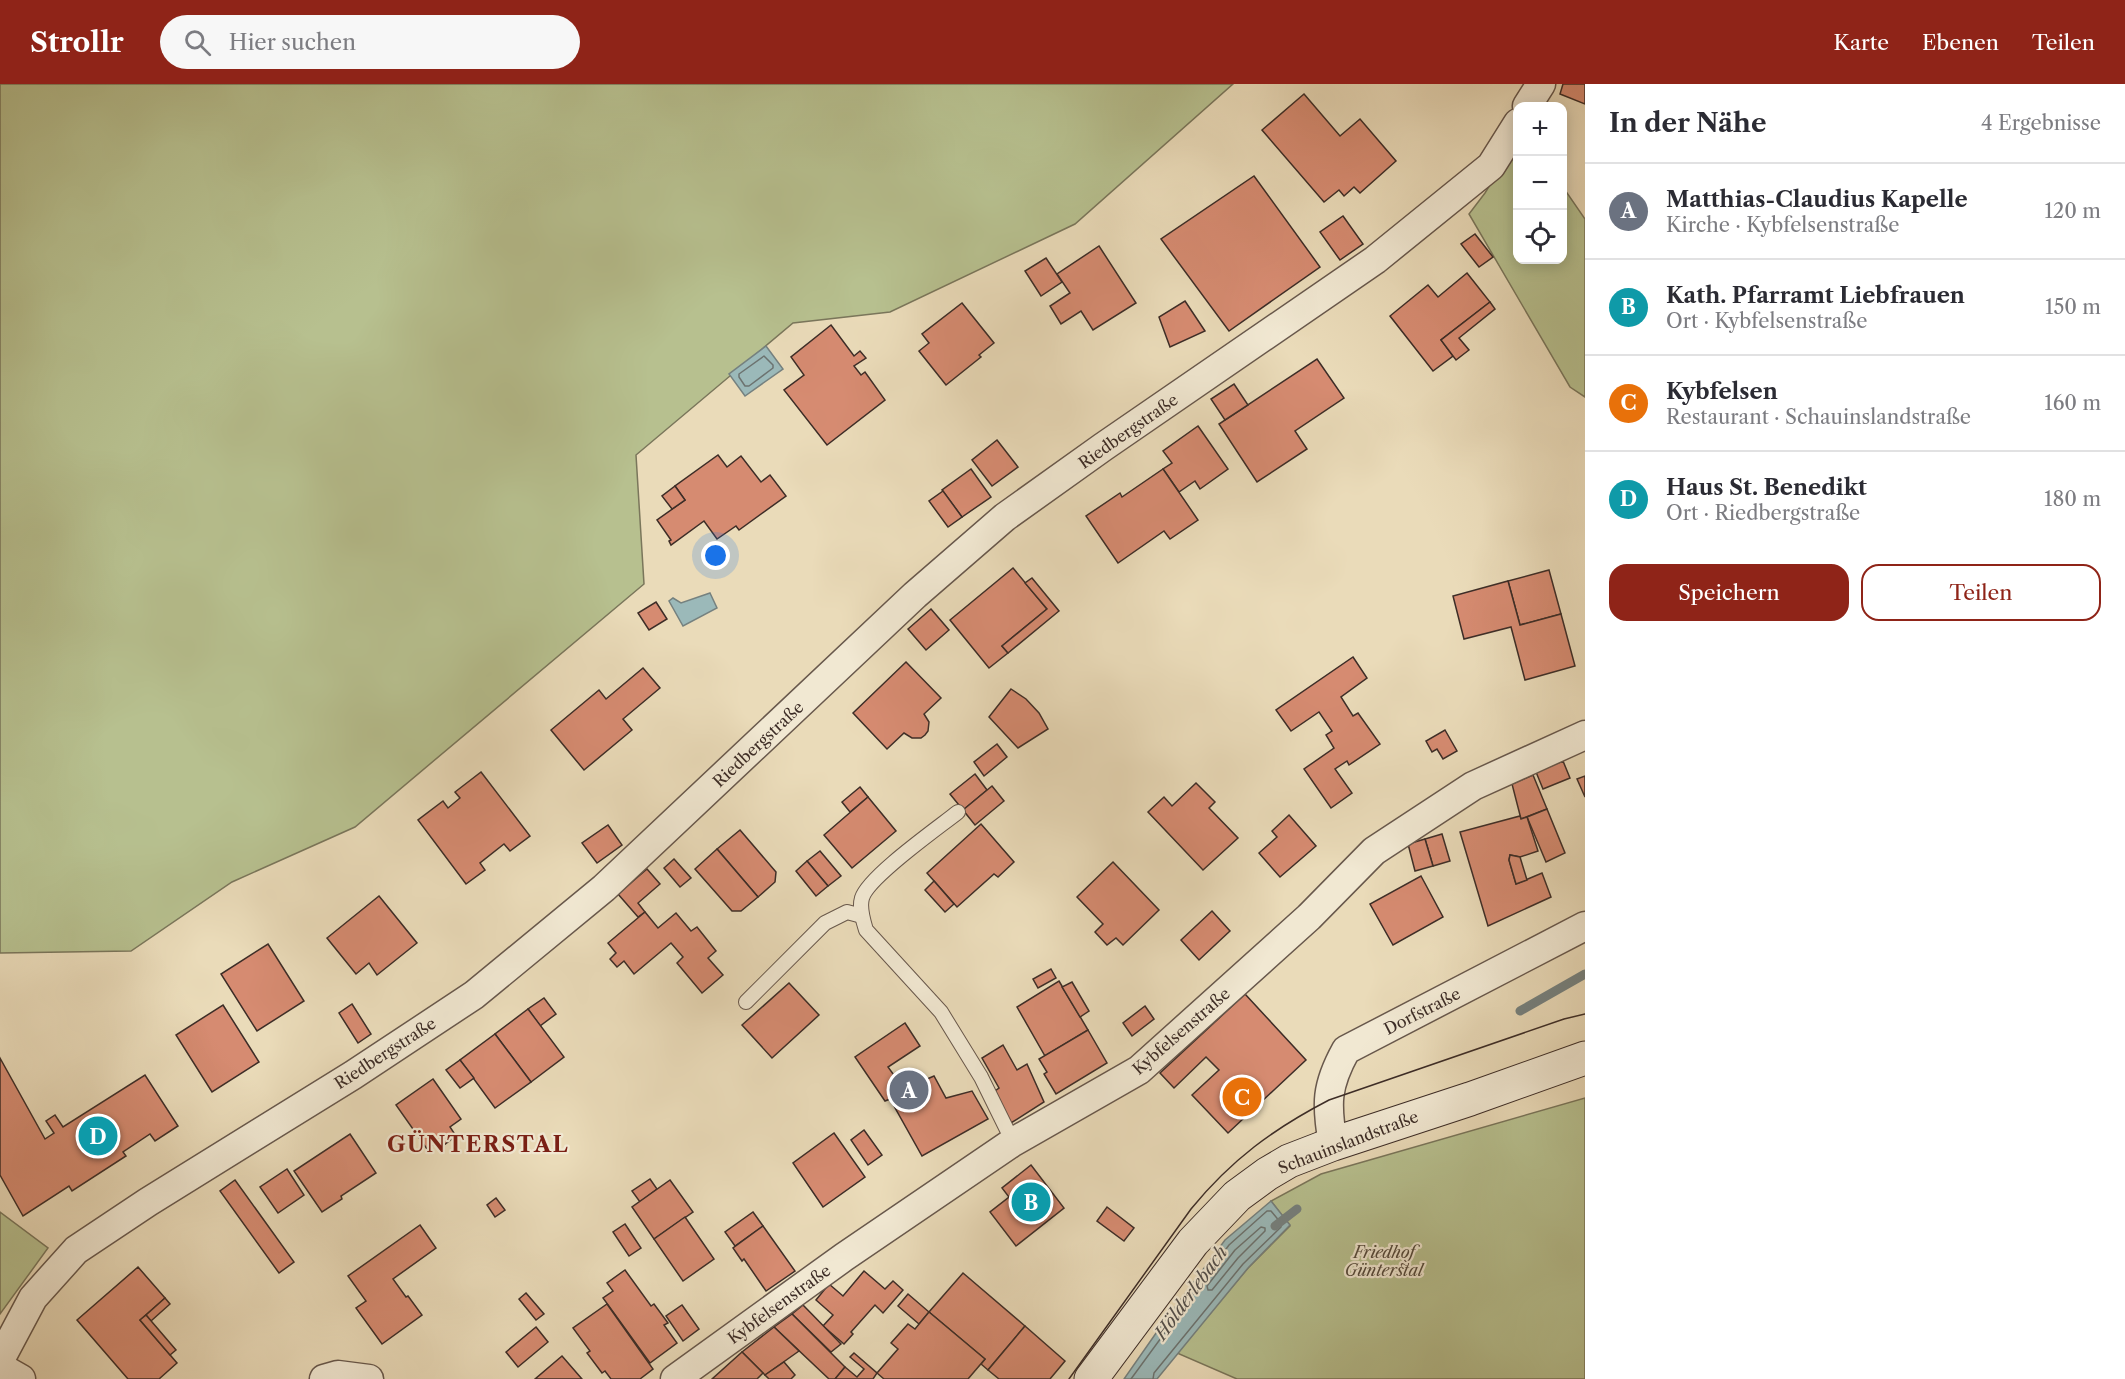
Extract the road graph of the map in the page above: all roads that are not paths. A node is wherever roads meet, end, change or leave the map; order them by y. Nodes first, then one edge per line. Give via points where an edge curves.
1 (1541, 84) edge
2 (1530, 102) edge
3 (1513, 131) edge
4 (1585, 735) edge
5 (958, 812) dead end
6 (862, 916) junction
7 (1585, 926) edge
8 (746, 1002) dead end
9 (1585, 1058) edge
10 (1013, 1142) junction
11 (1334, 1144) junction
12 (0, 1360) edge
13 (0, 1367) edge
14 (21, 1379) edge
15 (324, 1379) edge
16 (369, 1379) edge
17 (675, 1379) edge
18 (1091, 1379) edge

1 - 2 street
3 - 12 street, Riedbergstraße via 1491,166 1375,260 1005,517 915,595 604,888 474,995 76,1250 33,1298
4 - 10 street, Kybfelsenstraße via 1473,786 1374,851 1309,917 1139,1070
5 - 6 lane via 872,881 862,898
6 - 8 lane via 847,912 825,923
6 - 10 lane via 866,930 941,1012 981,1077
7 - 11 street, Dorfstraße via 1346,1050 1334,1071 1329,1100
9 - 11 main road, Schauinslandstraße
10 - 17 street, Kybfelsenstraße via 843,1257
11 - 18 main road, Schauinslandstraße via 1289,1161 1237,1196 1193,1242
13 - 14 street
15 - 16 street via 338,1375

